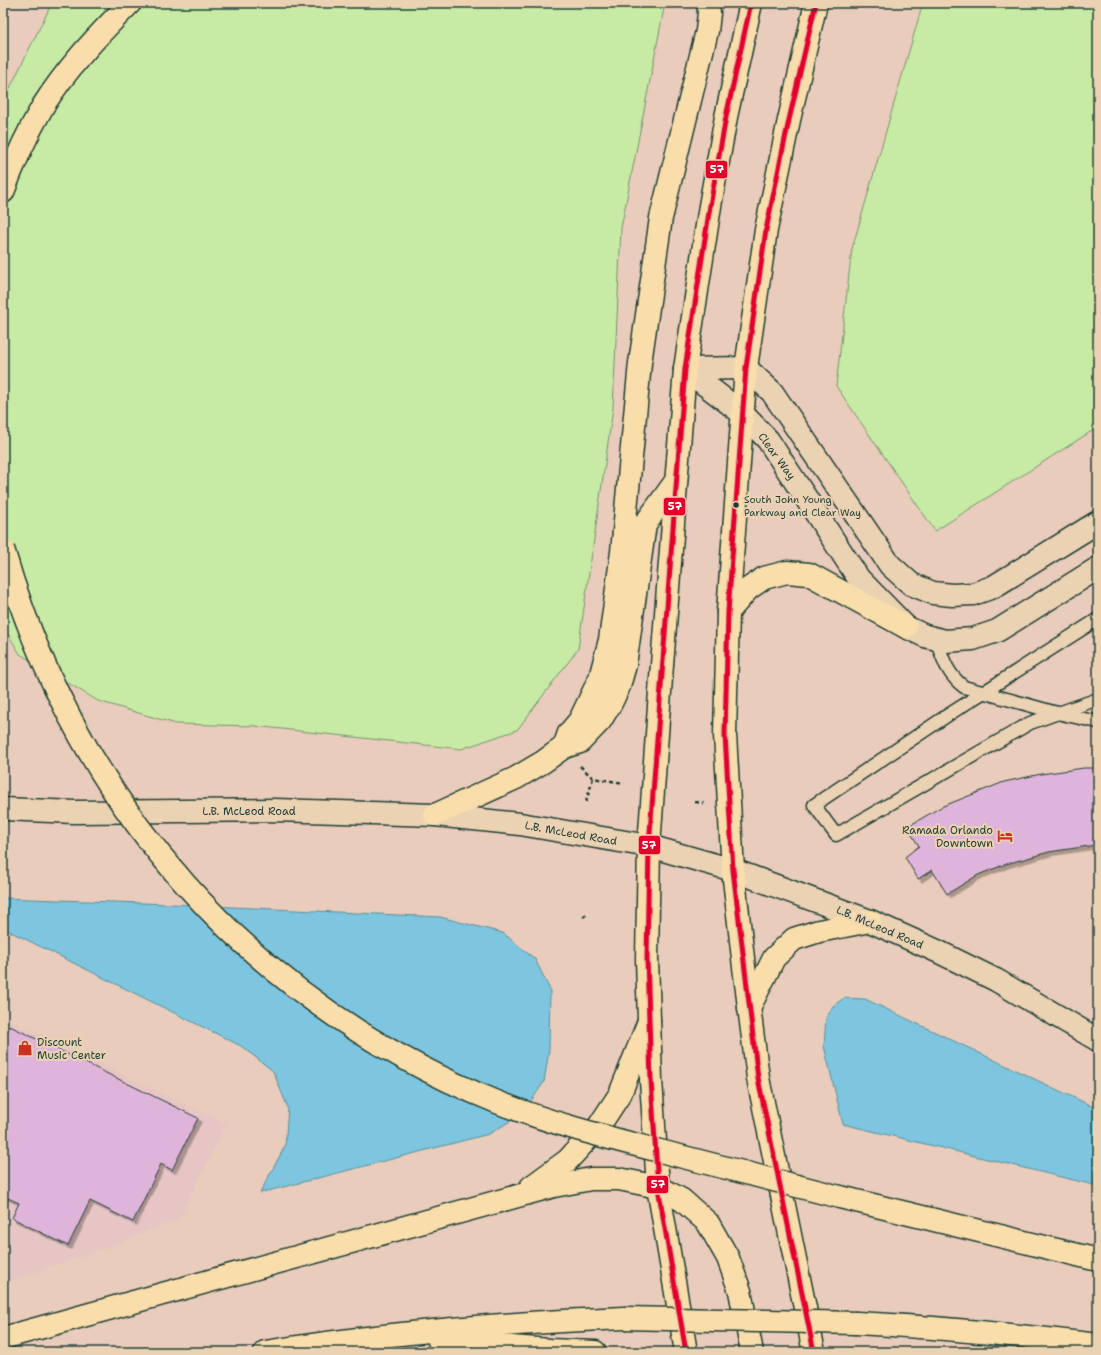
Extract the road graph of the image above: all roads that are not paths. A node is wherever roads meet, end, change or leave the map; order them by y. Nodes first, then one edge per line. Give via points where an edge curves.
1 (130, 3) edge
2 (708, 3) edge
3 (751, 3) edge
4 (816, 3) edge
5 (3, 192) edge
6 (746, 368) junction
7 (685, 369) junction
8 (743, 414) junction
9 (676, 481) junction
10 (1098, 522) edge
11 (3, 549) edge
12 (1098, 568) edge
13 (728, 612) junction
14 (1098, 620) edge
15 (906, 627) junction
16 (936, 639) junction
17 (984, 693) junction
18 (1098, 699) edge
19 (1057, 713) junction
20 (1098, 722) edge
21 (570, 755) junction
22 (3, 809) edge
23 (435, 815) junction
24 (649, 846) junction
25 (733, 870) junction
26 (870, 921) junction
27 (749, 1008) junction
28 (649, 1021) junction
29 (1098, 1040) edge
30 (658, 1187) junction
31 (512, 1198) junction
32 (1098, 1260) edge
33 (380, 1336) junction
34 (3, 1338) edge
35 (1098, 1345) edge
36 (265, 1352) edge
37 (595, 1352) edge
38 (686, 1352) edge
39 (752, 1352) edge
40 (814, 1352) edge

1 - 5 main road via 80,56 44,105 18,154
2 - 21 main road via 705,38 660,225 640,363 622,552 610,640 600,678 580,720 569,733
3 - 7 main road via 726,117
4 - 6 main road via 766,230
6 - 7 street
6 - 8 main road
6 - 10 street via 772,392 890,566 911,584 933,593 973,594 994,587
7 - 8 street, Clear Way
7 - 9 main road
8 - 13 main road
8 - 15 street, Clear Way via 768,440 859,579
9 - 21 main road via 645,524 625,665 619,686 600,721
9 - 24 main road
11 - 32 main road, bridge via 28,626 45,666 84,743 144,835 186,886 231,932 298,990 350,1026 449,1082 552,1121 840,1197
12 - 16 street, Clear Way via 997,631 973,639
13 - 15 main road via 748,589 764,578 787,572 809,574
13 - 25 main road via 725,735
14 - 17 lane
15 - 16 street, Clear Way
16 - 17 lane via 946,668 955,680 964,687
17 - 19 lane
17 - 19 lane via 814,805 836,836 1030,723
18 - 19 lane
19 - 20 lane
21 - 23 main road via 544,762 516,778
22 - 23 street, L.B. McLeod Road via 75,812 275,810
23 - 24 street, L.B. McLeod Road via 520,824
24 - 25 street, L.B. McLeod Road
24 - 28 main road
25 - 26 street, L.B. McLeod Road
25 - 27 main road
26 - 27 main road via 819,930 794,939 774,958
26 - 29 street, L.B. McLeod Road via 996,980
27 - 40 main road via 758,1078
28 - 30 main road
28 - 31 main road via 620,1094 599,1126 568,1160
30 - 31 main road via 619,1179 591,1180 554,1186
30 - 38 main road
30 - 39 main road via 682,1200 708,1223 728,1258 740,1291
31 - 34 main road
33 - 35 main road, bridge via 484,1326 624,1318 918,1326
33 - 36 main road
33 - 37 main road

